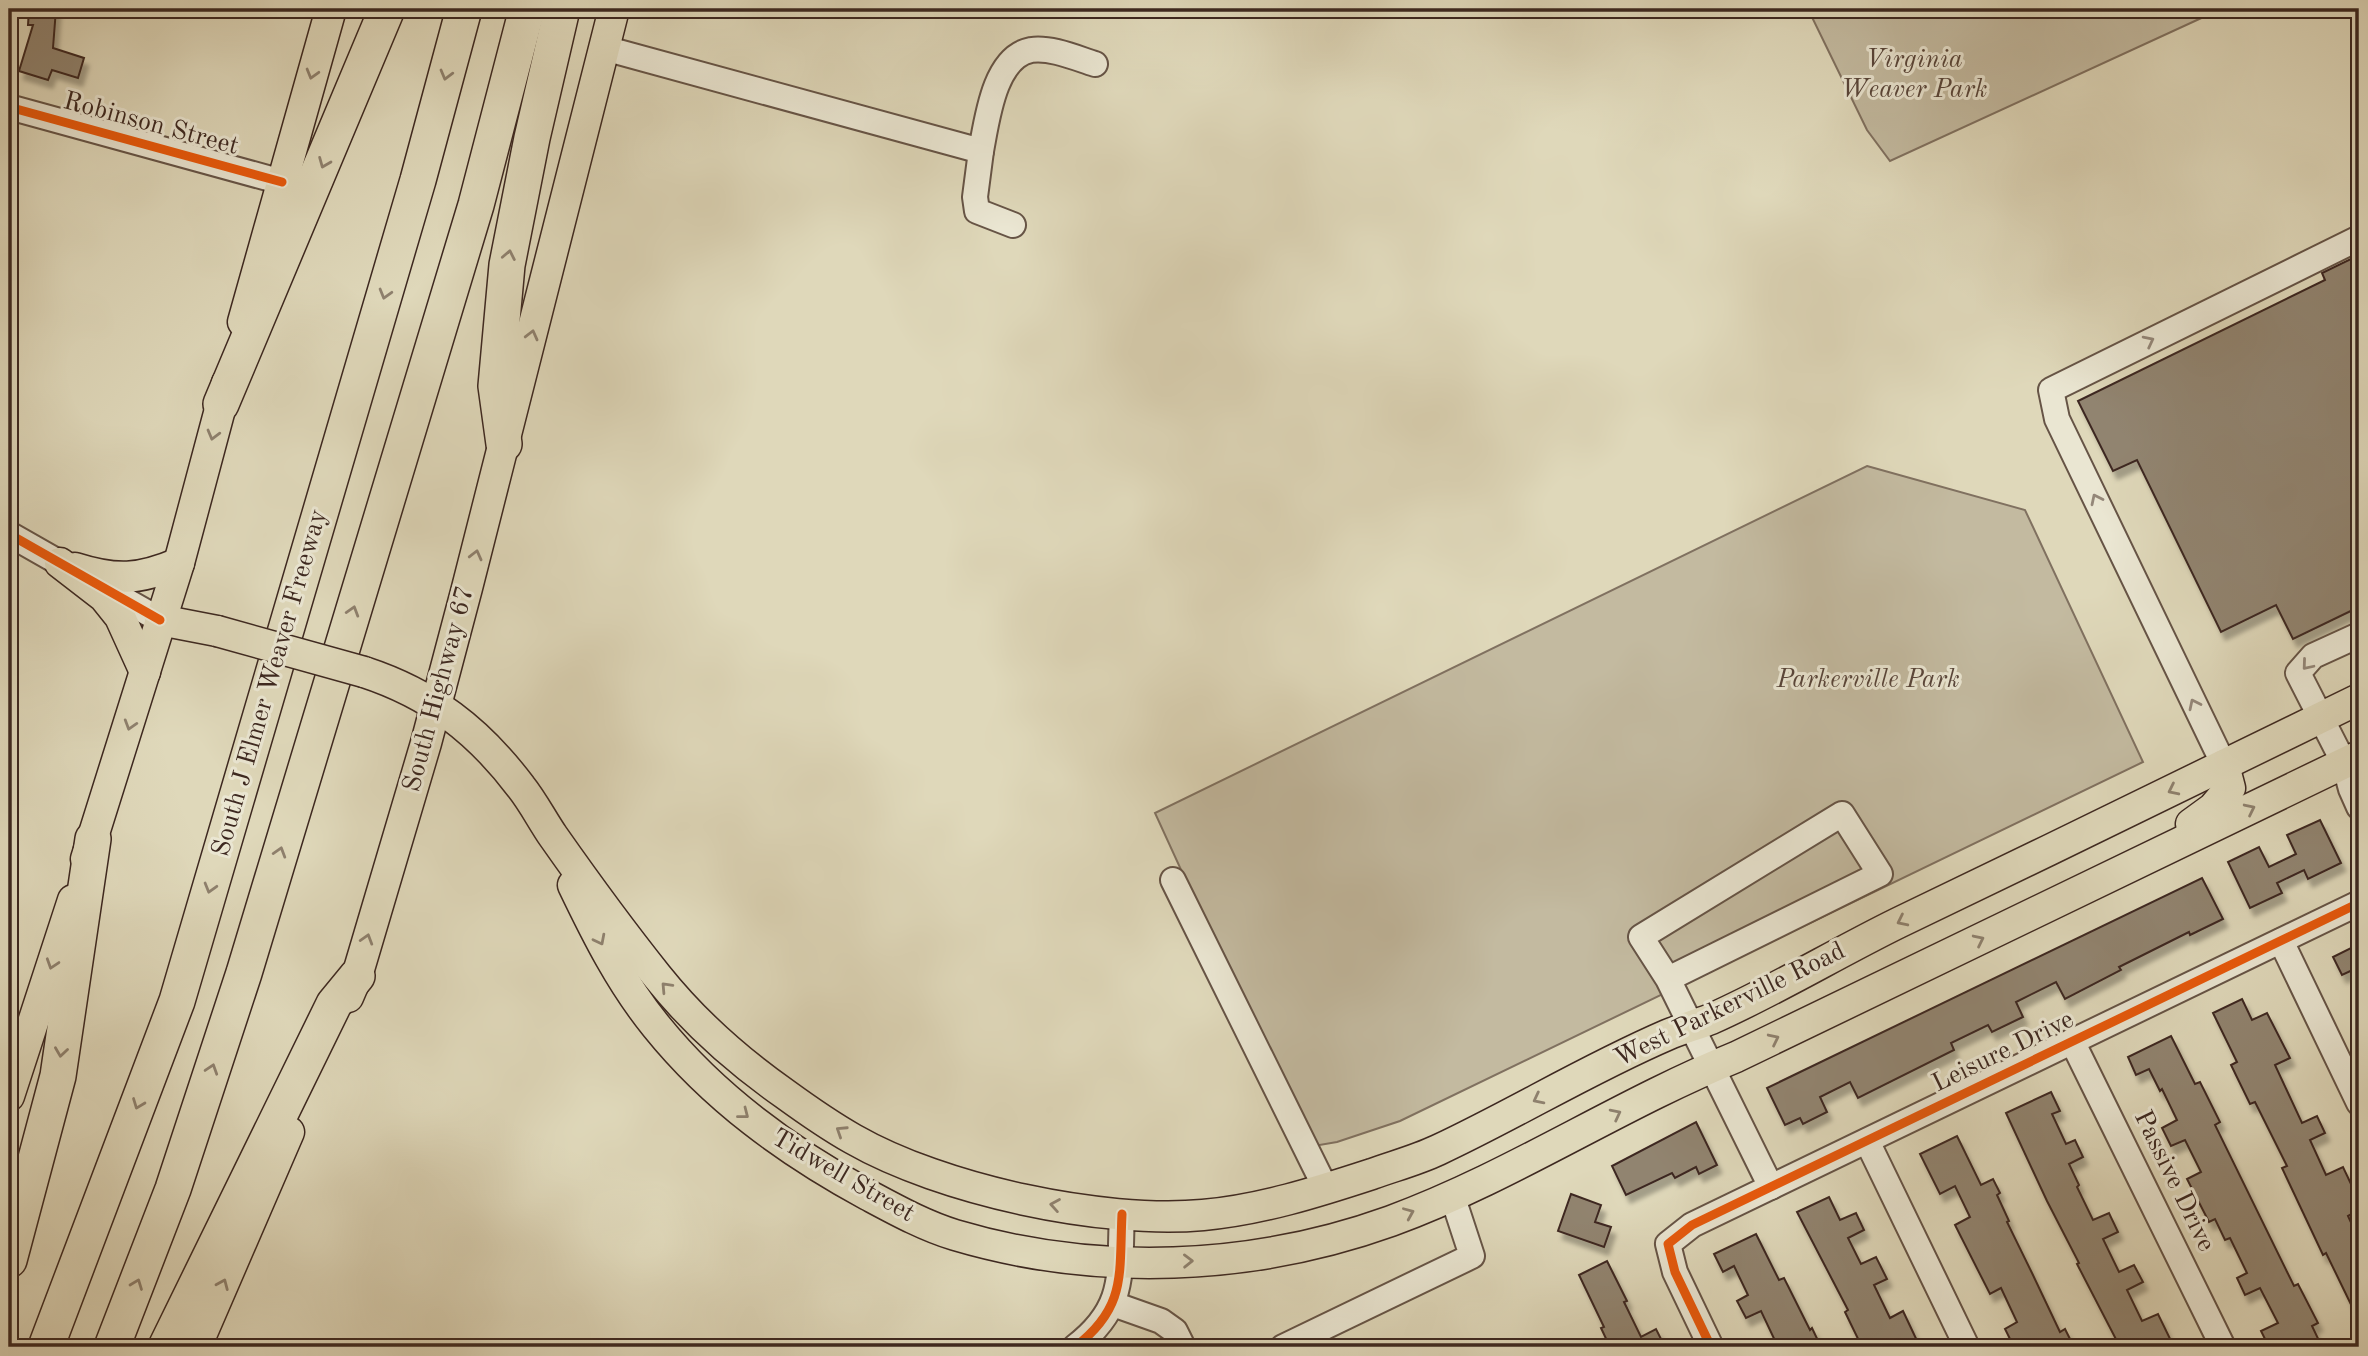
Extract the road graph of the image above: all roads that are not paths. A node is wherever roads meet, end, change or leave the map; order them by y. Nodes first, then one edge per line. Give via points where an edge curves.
1 (331, 9) edge
2 (387, 9) edge
3 (464, 9) edge
4 (527, 9) edge
5 (562, 9) edge
6 (614, 9) edge
7 (604, 48) junction
8 (1095, 64) dead end
9 (9, 107) edge
10 (981, 150) junction
11 (282, 182) junction
12 (1013, 225) dead end
13 (2359, 237) edge
14 (221, 404) junction
15 (504, 444) junction
16 (9, 534) edge
17 (60, 563) junction
18 (179, 564) junction
19 (160, 620) junction
20 (2359, 635) edge
21 (145, 672) junction
22 (2359, 699) edge
23 (436, 705) junction
24 (2322, 717) junction
25 (2352, 759) edge
26 (2224, 765) junction
27 (2359, 807) edge
28 (551, 833) junction
29 (93, 839) junction
30 (1174, 880) dead end
31 (2102, 880) junction
32 (2359, 903) edge
33 (2281, 941) junction
34 (357, 976) junction
35 (1668, 979) junction
36 (1691, 1026) junction
37 (2073, 1041) junction
38 (1712, 1067) junction
39 (9, 1096) edge
40 (2359, 1103) edge
41 (1867, 1141) junction
42 (1433, 1152) junction
43 (1771, 1188) junction
44 (1326, 1189) junction
45 (1452, 1195) junction
46 (1122, 1214) junction
47 (9, 1260) edge
48 (1120, 1262) junction
49 (1113, 1304) junction
50 (46, 1347) edge
51 (112, 1347) edge
52 (166, 1347) edge
53 (196, 1347) edge
54 (1075, 1347) edge
55 (1183, 1347) edge
56 (1283, 1347) edge
57 (1711, 1347) edge
58 (1968, 1347) edge
59 (2223, 1347) edge

1 -> 11 main road
2 -> 14 highway
3 -> 50 highway, South J Elmer Weaver Freeway via 177,1001
51 -> 4 highway via 173,1189 244,973 475,205
15 -> 5 highway via 496,386 507,265
6 - 7 main road, South Highway 67
7 - 10 street
15 -> 7 main road, South Highway 67
8 - 10 street via 1050,51 1017,55 1004,67
9 - 11 street, Robinson Street
10 - 12 street via 977,211
11 - 14 main road
26 -> 13 street via 2057,419 2051,390
14 -> 18 main road
23 -> 15 main road, South Highway 67
16 - 17 street, Tidwell Street
17 - 18 main road via 114,578 140,577
17 - 19 street, Tidwell Street
17 - 21 main road via 104,597 120,617
18 - 19 main road
19 - 21 main road
19 - 23 main road, Tidwell Street, bridge via 364,672 397,683
20 -> 24 street via 2313,656 2298,673
21 -> 29 main road
22 - 24 main road, West Parkerville Road
23 - 28 main road, Tidwell Street via 480,739 523,789
34 -> 23 main road, South Highway 67
24 - 25 street
24 - 26 main road, West Parkerville Road
25 - 27 street via 2351,789
31 -> 25 main road, West Parkerville Road
26 - 31 main road via 2230,788 2213,808
26 -> 36 main road, West Parkerville Road
46 -> 28 main road, Tidwell Street via 1000,1195 932,1173 854,1140 787,1096 741,1061 659,978
28 -> 48 main road, Tidwell Street via 603,947 633,996 689,1065 774,1138 820,1169 951,1234 1016,1251
29 -> 39 main road
29 -> 47 highway via 58,1076
30 - 44 street
38 -> 31 main road, West Parkerville Road
32 - 33 street, Leisure Drive
33 - 37 street, Leisure Drive
33 - 40 street
34 - 52 highway via 334,1004
53 -> 34 main road, South Highway 67
35 - 35 street via 1641,937 1842,814 1880,874
35 - 36 street
36 - 38 street
36 -> 42 main road, West Parkerville Road
37 - 41 street, Leisure Drive
37 - 59 street, Passive Drive
38 - 43 street
45 -> 38 main road, West Parkerville Road
41 - 43 street, Leisure Drive
41 - 58 street
42 - 44 main road, West Parkerville Road
42 - 45 main road
43 - 57 street, Leisure Drive via 1692,1225 1668,1244 1675,1272
44 - 46 main road, West Parkerville Road via 1204,1215
48 -> 45 main road, West Parkerville Road via 1216,1261 1322,1242 1391,1221
45 - 56 street via 1472,1256
46 - 48 street
48 - 49 street
49 - 54 street via 1096,1331
49 - 55 street via 1161,1321 1175,1331

